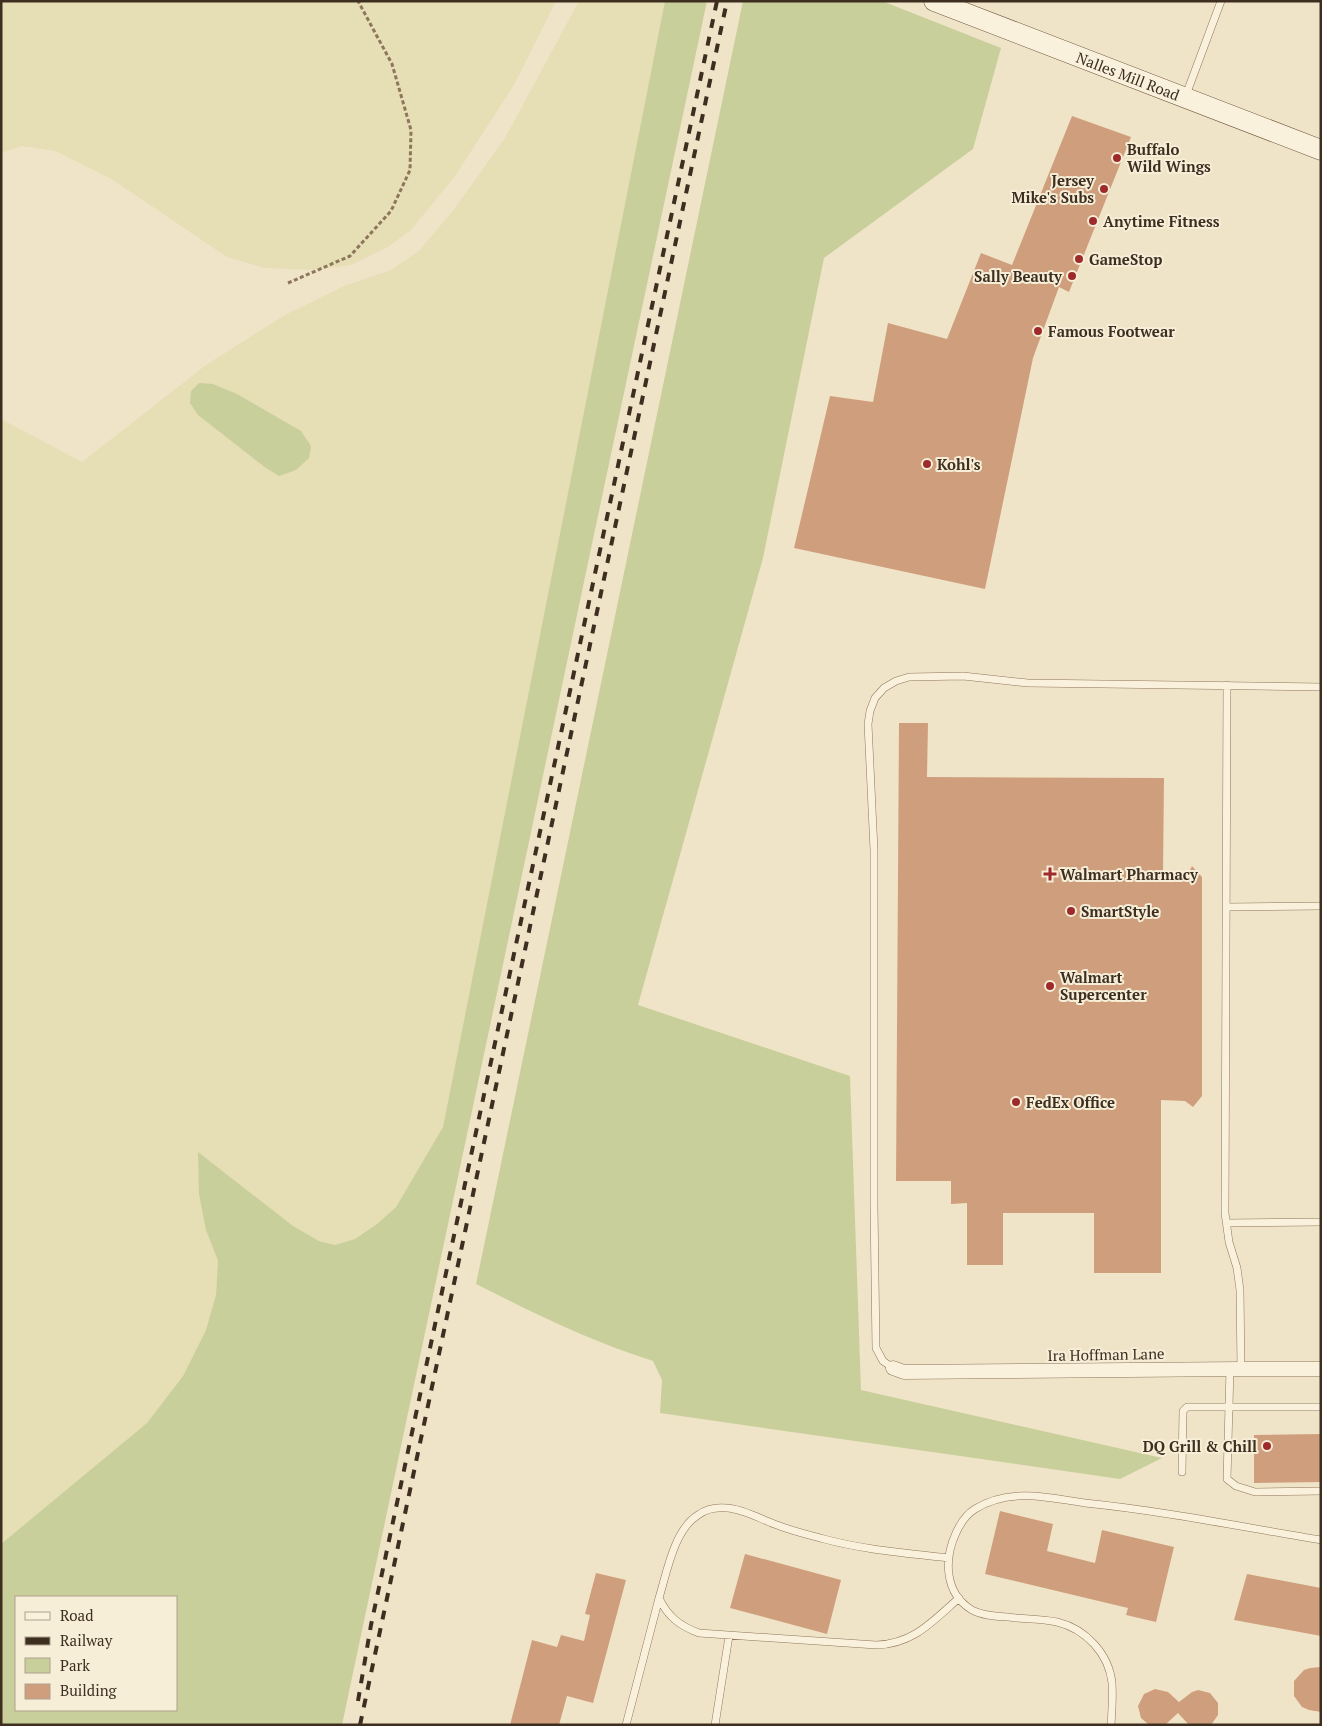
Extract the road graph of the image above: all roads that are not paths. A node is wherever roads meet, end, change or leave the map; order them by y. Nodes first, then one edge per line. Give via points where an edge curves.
1 (934, 1) edge
2 (1221, 1) edge
3 (1185, 98) junction
4 (1321, 150) edge
5 (1227, 685) junction
6 (1321, 687) edge
7 (1321, 906) edge
8 (1228, 907) junction
9 (1227, 1222) junction
10 (1321, 1222) edge
11 (893, 1368) joint
12 (1235, 1369) junction
13 (1321, 1369) edge
14 (1229, 1406) junction
15 (1321, 1407) edge
16 (1182, 1472) dead end
17 (1321, 1491) edge
18 (1321, 1540) edge
19 (948, 1558) junction
20 (659, 1598) junction
21 (959, 1598) junction
22 (729, 1636) junction
23 (626, 1725) edge
24 (715, 1725) edge
25 (1111, 1725) edge

1 - 3 street, Nalles Mill Road
2 - 3 lane
3 - 4 street, Nalles Mill Road
5 - 6 lane
5 - 8 lane
5 - 11 lane via 1028,683 963,676 909,677 890,684 875,698 868,724 874,850 876,1348 883,1361
7 - 8 lane
8 - 9 lane
9 - 10 lane
9 - 12 lane via 1240,1290
11 - 12 street, Ira Hoffman Lane via 904,1372
12 - 13 street, Ira Hoffman Lane
12 - 14 lane
14 - 15 lane
14 - 16 lane via 1187,1407 1184,1412
14 - 17 lane via 1227,1478 1236,1486 1254,1492
18 - 19 lane via 1112,1506 1020,1495 1001,1498 971,1512 960,1526
19 - 20 lane via 825,1540 736,1509 713,1508 694,1517 680,1533
19 - 21 lane via 951,1586
20 - 22 lane via 664,1609 685,1628
20 - 23 lane
21 - 22 lane via 920,1632 886,1645
21 - 25 lane via 971,1609 985,1615 1057,1622 1089,1639 1109,1669 1112,1682
22 - 24 lane

